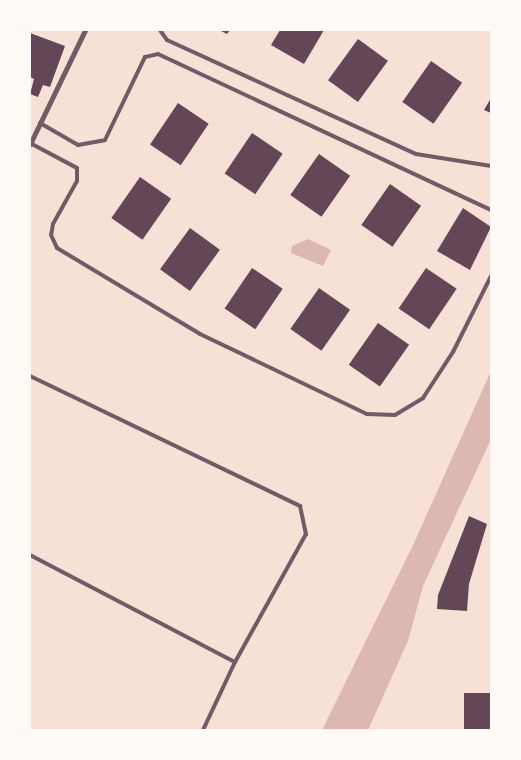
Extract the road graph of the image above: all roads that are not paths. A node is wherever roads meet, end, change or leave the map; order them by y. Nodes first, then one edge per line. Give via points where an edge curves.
1 (85, 30) edge
2 (160, 30) edge
3 (40, 123) junction
4 (30, 142) edge
5 (491, 166) edge
6 (491, 210) edge
7 (491, 276) edge
8 (30, 376) edge
9 (30, 555) edge
10 (235, 662) junction
11 (203, 730) edge

1 - 3 street
2 - 5 lane via 167,40 416,154
3 - 4 street
3 - 6 lane via 78,145 105,140 145,57 158,54
4 - 7 lane via 77,168 77,182 52,230 57,248 200,334 367,414 395,415 423,398 453,352
8 - 10 lane via 300,506 306,534
9 - 10 lane
10 - 11 lane

